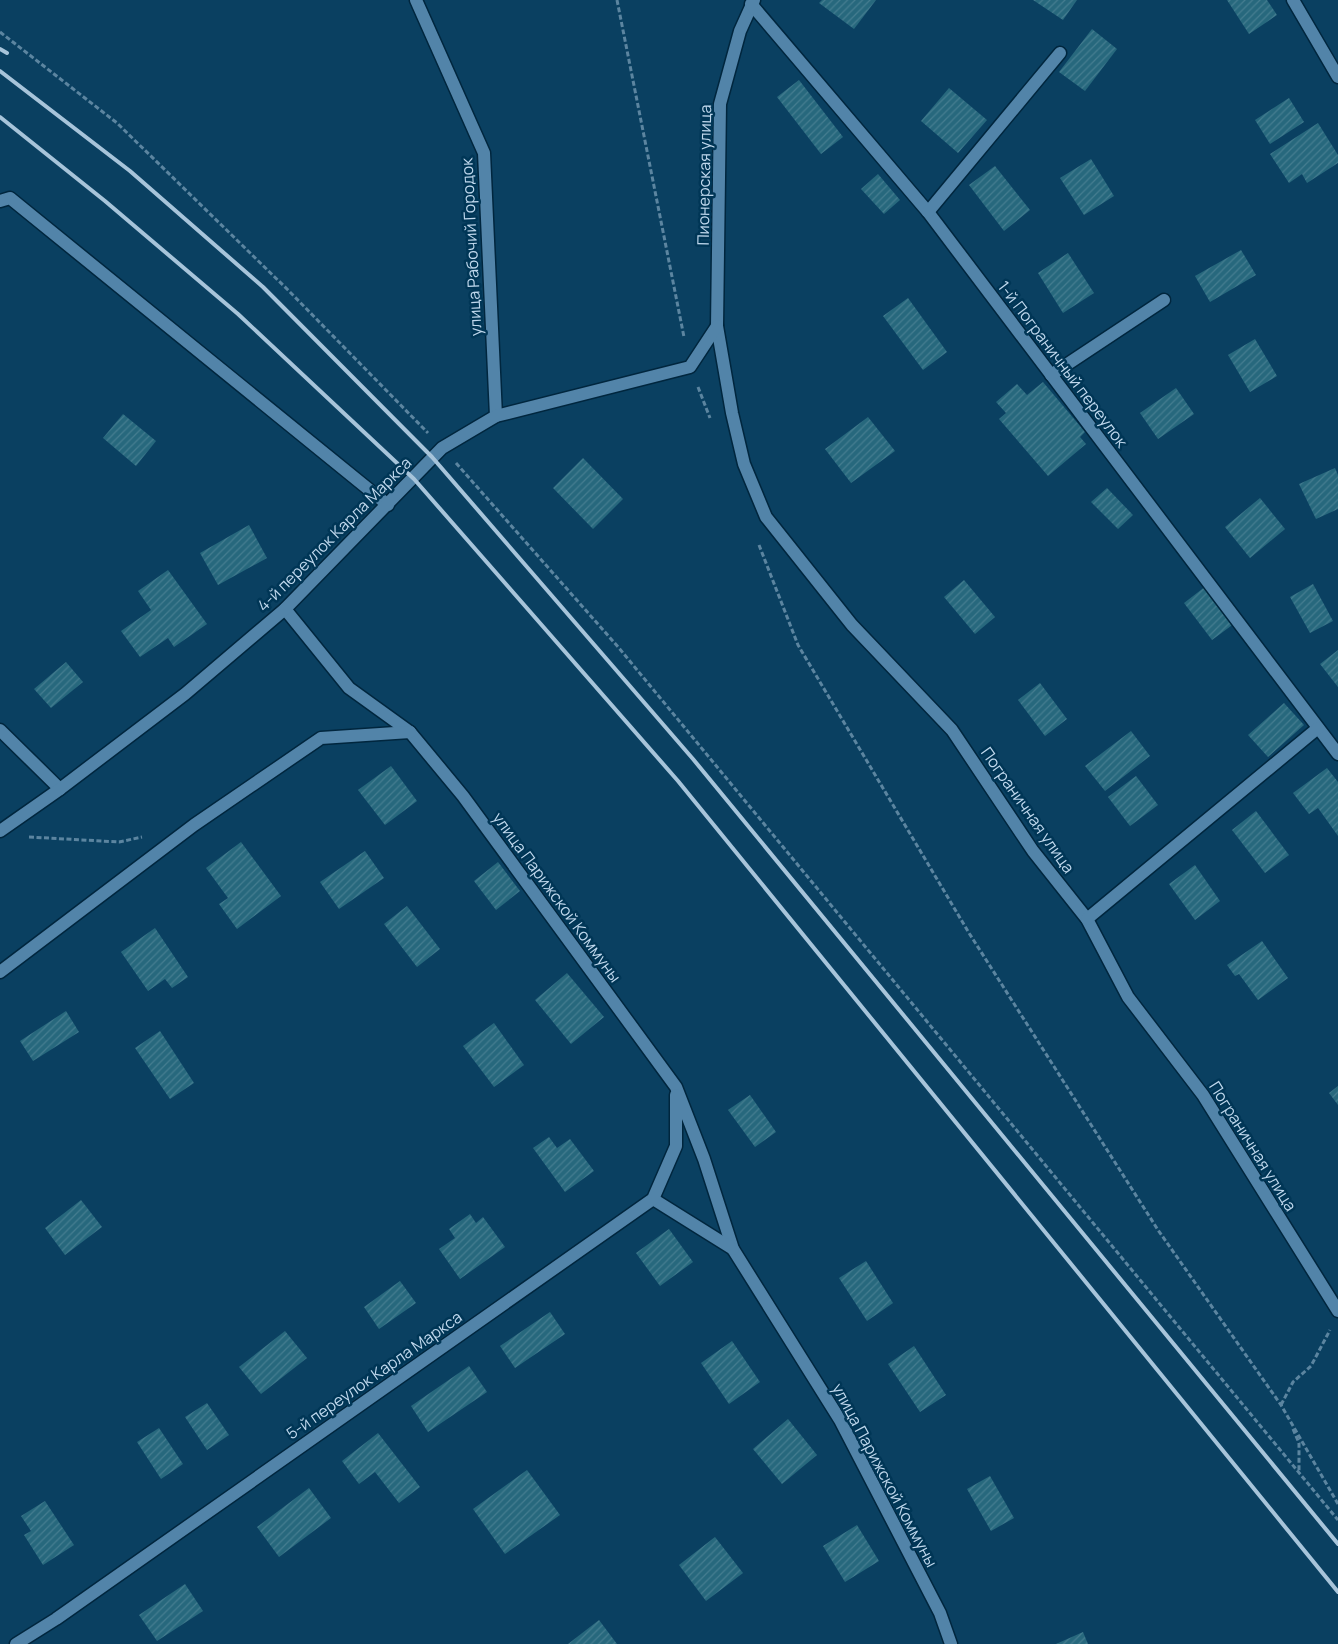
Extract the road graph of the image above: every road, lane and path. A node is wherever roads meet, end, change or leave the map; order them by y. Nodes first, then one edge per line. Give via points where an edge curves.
1 (416, 0) edge
2 (617, 0) edge
3 (1293, 0) edge
4 (753, 2) edge
5 (0, 32) edge
6 (1060, 53) dead end
7 (1338, 77) edge
8 (5, 200) edge
9 (928, 212) junction
10 (1164, 300) dead end
11 (717, 326) junction
12 (690, 367) junction
13 (1051, 375) junction
14 (496, 416) junction
15 (712, 423) dead end
16 (442, 448) junction
17 (388, 505) junction
18 (758, 543) dead end
19 (285, 609) junction
20 (1318, 728) junction
21 (0, 730) edge
22 (410, 732) junction
23 (1338, 754) edge
24 (60, 789) junction
25 (0, 831) edge
26 (147, 836) dead end
27 (20, 837) dead end
28 (1088, 919) junction
29 (0, 972) edge
30 (676, 1087) junction
31 (653, 1199) junction
32 (733, 1250) junction
33 (1338, 1311) edge
34 (1281, 1404) junction
35 (1299, 1473) junction
36 (1338, 1504) edge
37 (1338, 1520) edge
38 (16, 1644) edge
39 (952, 1644) edge

1 - 14 street, улица Рабочий Городок via 484,153
2 - 12 path
3 - 7 street
4 - 9 street, 1-й Пограничный переулок
4 - 11 street, Пионерская улица via 740,31 720,104
5 - 16 path via 117,123 288,290
6 - 9 street
8 - 17 street
9 - 13 street, 1-й Пограничный переулок
10 - 13 street
11 - 12 street
11 - 28 street, Пограничная улица via 744,464 766,517 852,625 952,730 1033,851
12 - 14 street, 4-й переулок Карла Маркса
12 - 15 path
13 - 20 street, 1-й Пограничный переулок
14 - 16 street, 4-й переулок Карла Маркса
16 - 17 street, 4-й переулок Карла Маркса
16 - 35 path via 619,648
17 - 19 street, 4-й переулок Карла Маркса
18 - 34 path via 798,645 969,933 1158,1230
19 - 22 street, улица Парижской Коммуны via 349,688
19 - 24 street, 4-й переулок Карла Маркса via 185,694
20 - 23 street, 1-й Пограничный переулок
20 - 28 street
21 - 24 street
22 - 29 street via 321,738 194,825
22 - 30 street, улица Парижской Коммуны via 463,796
24 - 25 street, 4-й переулок Карла Маркса
26 - 27 path via 119,842
28 - 33 street, Пограничная улица via 1128,997 1203,1095
30 - 31 street via 676,1146
30 - 32 street, улица Парижской Коммуны
31 - 32 street, улица Парижской Коммуны
31 - 38 street, 5-й переулок Карла Маркса
32 - 39 street, улица Парижской Коммуны via 840,1420 940,1612
33 - 34 path via 1311,1366 1293,1382
34 - 35 path via 1299,1442
34 - 36 path
35 - 37 path

